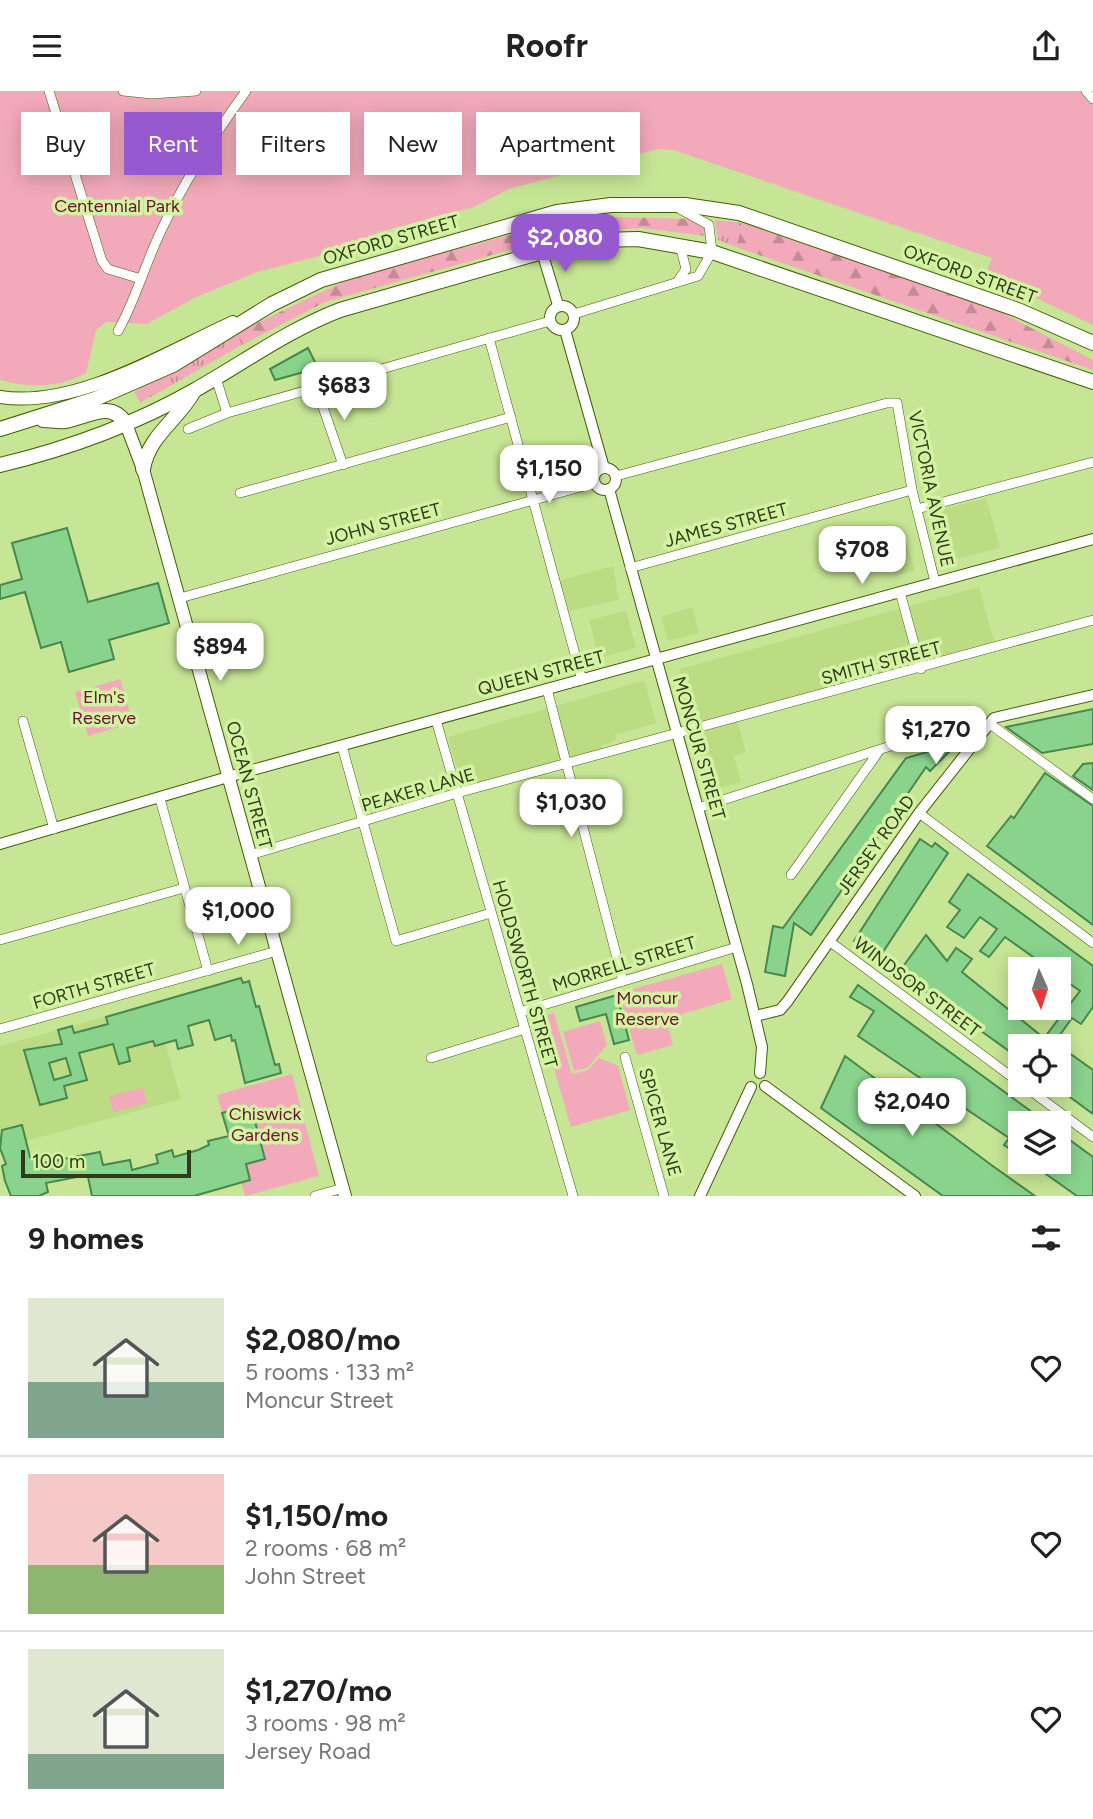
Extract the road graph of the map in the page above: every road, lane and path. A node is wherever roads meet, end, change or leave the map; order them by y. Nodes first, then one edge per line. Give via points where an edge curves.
1 (49, 91) edge
2 (123, 91) edge
3 (196, 91) edge
4 (246, 91) edge
5 (1086, 91) edge
6 (1093, 99) edge
7 (665, 204) junction
8 (680, 245) junction
9 (542, 252) junction
10 (712, 252) junction
11 (141, 279) junction
12 (676, 283) junction
13 (272, 305) junction
14 (558, 305) junction
15 (573, 314) junction
16 (550, 321) junction
17 (565, 330) junction
18 (118, 331) dead end
19 (489, 338) junction
20 (1091, 342) edge
21 (216, 377) junction
22 (1093, 382) edge
23 (316, 387) junction
24 (194, 391) junction
25 (0, 397) edge
26 (227, 412) junction
27 (511, 417) junction
28 (38, 419) junction
29 (126, 424) junction
30 (0, 429) edge
31 (188, 429) dead end
32 (1093, 462) edge
33 (2, 463) edge
34 (342, 465) junction
35 (604, 468) junction
36 (143, 469) junction
37 (616, 476) junction
38 (595, 483) junction
39 (609, 489) junction
40 (912, 491) junction
41 (240, 493) dead end
42 (532, 499) junction
43 (917, 509) junction
44 (1093, 538) edge
45 (630, 568) junction
46 (935, 582) junction
47 (900, 592) junction
48 (180, 598) junction
49 (1093, 620) edge
50 (657, 659) junction
51 (920, 669) junction
52 (582, 680) junction
53 (547, 689) junction
54 (1093, 695) edge
55 (436, 720) junction
56 (23, 721) dead end
57 (989, 724) junction
58 (676, 734) junction
59 (977, 739) junction
60 (342, 745) junction
61 (879, 751) junction
62 (567, 765) junction
63 (229, 776) junction
64 (457, 793) junction
65 (160, 799) junction
66 (1093, 799) edge
67 (698, 808) junction
68 (919, 813) junction
69 (363, 822) junction
70 (54, 829) junction
71 (0, 844) edge
72 (250, 855) junction
73 (791, 875) dead end
74 (184, 888) junction
75 (492, 913) junction
76 (0, 940) edge
77 (829, 941) junction
78 (1093, 943) edge
79 (737, 947) junction
80 (277, 951) junction
81 (208, 971) junction
82 (623, 981) junction
83 (520, 1012) junction
84 (755, 1016) junction
85 (0, 1029) edge
86 (525, 1030) junction
87 (625, 1057) dead end
88 (431, 1058) dead end
89 (760, 1073) junction
90 (1008, 1074) edge
91 (765, 1086) junction
92 (751, 1087) junction
93 (1039, 1097) edge
94 (1093, 1137) edge
95 (344, 1192) edge
96 (316, 1196) edge
97 (573, 1196) edge
98 (664, 1196) edge
99 (699, 1196) edge
100 (915, 1196) edge

1 - 11 street via 102,261 108,269
2 - 3 street
4 - 11 street via 196,163
5 - 6 street
7 - 10 street via 706,222
7 - 13 main road, OXFORD STREET via 557,212 321,280
7 - 20 main road, OXFORD STREET via 739,213 1018,310
8 - 9 main road via 618,238
8 - 10 main road
8 - 12 street via 686,269
9 - 14 street
9 - 21 main road via 332,313
10 - 12 street via 698,276
10 - 22 main road
11 - 18 street
12 - 15 street
13 - 25 main road via 73,392 36,399
13 - 28 main road, OXFORD STREET via 173,365
14 - 15 street via 569,307
14 - 16 street
15 - 17 street via 573,322
16 - 17 street
16 - 19 street
17 - 35 street
19 - 23 street
19 - 27 street
21 - 24 main road
21 - 26 street
23 - 26 street
23 - 34 street
24 - 29 main road
24 - 36 main road via 184,410 152,442
26 - 31 street
27 - 34 street
27 - 42 street
28 - 29 main road via 63,422 107,409
28 - 30 main road, OXFORD STREET
29 - 33 main road
29 - 36 main road, OCEAN STREET
32 - 43 street
34 - 41 street
35 - 37 street
35 - 38 street via 595,475
36 - 48 main road, OCEAN STREET
37 - 39 street
37 - 40 street, VICTORIA AVENUE via 897,403
38 - 39 street
38 - 42 street, JOHN STREET
39 - 45 street, MONCUR STREET
40 - 43 street, VICTORIA AVENUE
40 - 45 street, JAMES STREET
42 - 48 street, JOHN STREET
42 - 52 street
43 - 46 street, VICTORIA AVENUE
44 - 46 street, QUEEN STREET
45 - 50 street, MONCUR STREET
46 - 47 street, QUEEN STREET
47 - 50 street, QUEEN STREET
47 - 51 street
48 - 63 main road, OCEAN STREET
49 - 51 street, SMITH STREET
50 - 52 street, QUEEN STREET
50 - 58 street, MONCUR STREET
51 - 58 street, SMITH STREET
52 - 53 street, QUEEN STREET
53 - 55 street, QUEEN STREET
53 - 62 street
54 - 57 street, JERSEY ROAD via 999,716
55 - 60 street, QUEEN STREET
55 - 64 street, HOLDSWORTH STREET
56 - 70 street
57 - 59 street, JERSEY ROAD
57 - 66 street
58 - 62 street, PEAKER LANE
58 - 67 street, MONCUR STREET
59 - 61 street via 951,728
59 - 68 street, JERSEY ROAD
60 - 63 street, QUEEN STREET
60 - 69 street
61 - 67 street
61 - 73 street
62 - 64 street, PEAKER LANE
62 - 82 street
63 - 65 street, QUEEN STREET
63 - 72 main road, OCEAN STREET
64 - 69 street, PEAKER LANE
64 - 75 street, HOLDSWORTH STREET
65 - 70 street, QUEEN STREET
65 - 74 street
67 - 79 street, MONCUR STREET
68 - 77 street, JERSEY ROAD
68 - 78 street
69 - 72 street, PEAKER LANE
69 - 75 street via 396,941
70 - 71 street, QUEEN STREET
72 - 80 main road, OCEAN STREET
74 - 76 street
74 - 81 street
75 - 83 street, HOLDSWORTH STREET
77 - 84 street, JERSEY ROAD via 780,1010
77 - 90 street, WINDSOR STREET
79 - 82 street, MORRELL STREET
79 - 84 street, MONCUR STREET
80 - 81 street, FORTH STREET
80 - 95 main road, OCEAN STREET
81 - 85 street, FORTH STREET
82 - 83 street, MORRELL STREET
83 - 86 street, HOLDSWORTH STREET
84 - 89 street via 762,1047
86 - 88 street
86 - 97 street, HOLDSWORTH STREET
87 - 98 street, SPICER LANE
89 - 91 street via 766,1078
89 - 92 street via 750,1076
91 - 92 street
91 - 100 street
92 - 99 street
93 - 94 street, WINDSOR STREET
95 - 96 street

